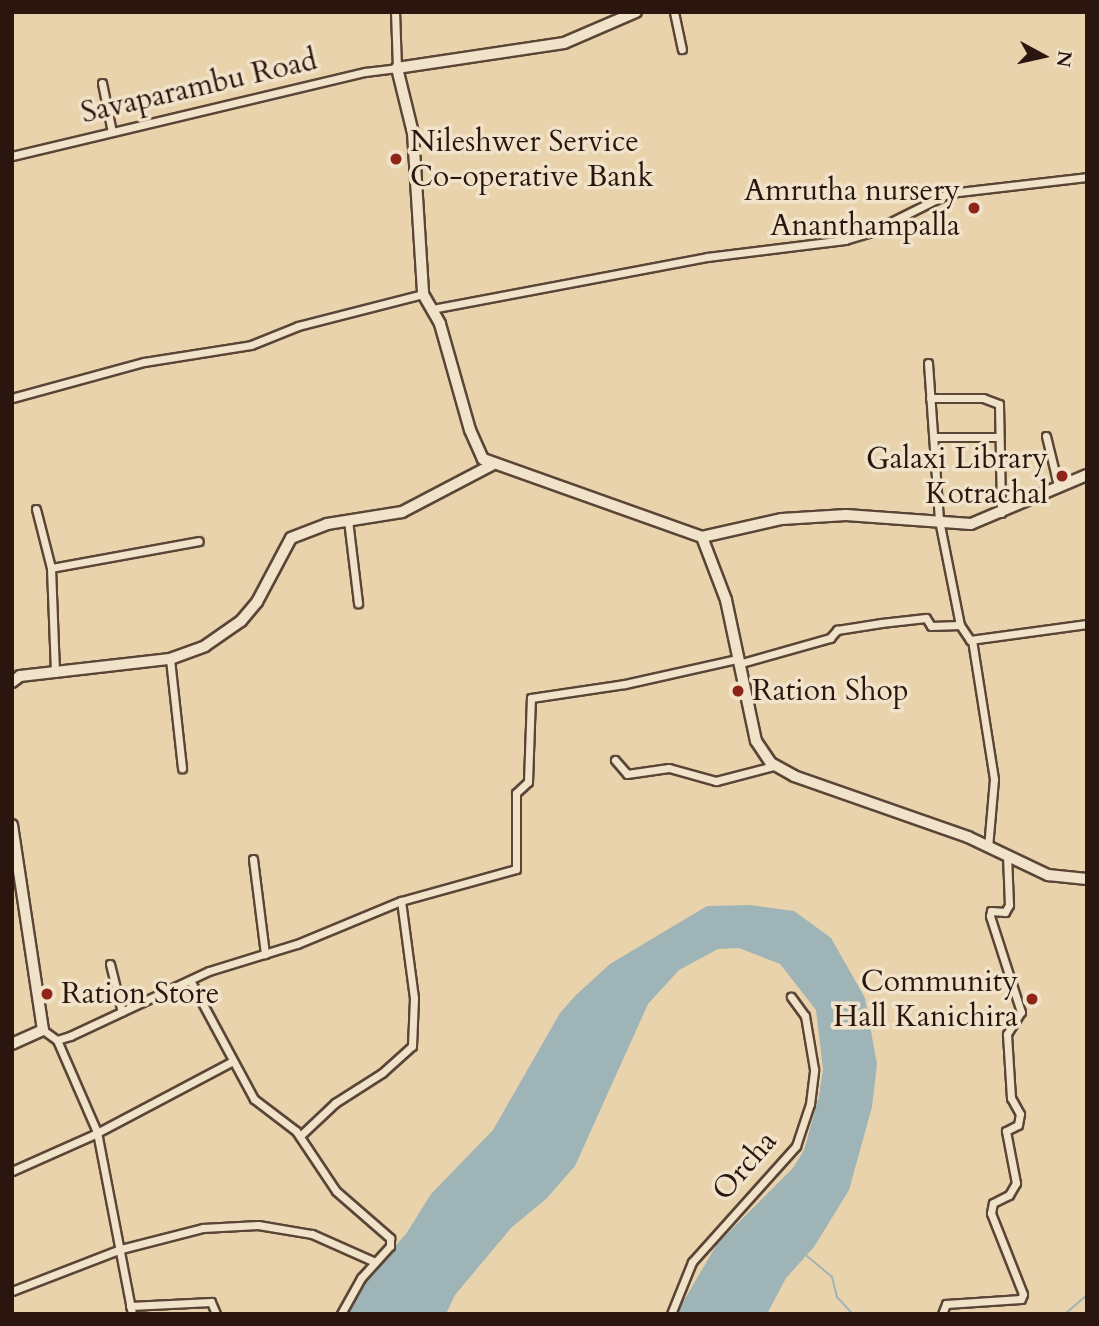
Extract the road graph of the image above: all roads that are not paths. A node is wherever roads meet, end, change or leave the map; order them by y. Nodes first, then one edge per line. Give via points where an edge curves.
1 (395, 12) edge
2 (636, 12) edge
3 (674, 12) edge
4 (682, 50) dead end
5 (397, 68) junction
6 (102, 83) dead end
7 (112, 132) junction
8 (12, 156) edge
9 (1087, 177) edge
10 (423, 294) junction
11 (432, 309) junction
12 (928, 363) dead end
13 (12, 398) edge
14 (929, 398) junction
15 (1046, 436) dead end
16 (935, 437) junction
17 (999, 437) junction
18 (492, 465) junction
19 (1087, 475) edge
20 (1058, 485) junction
21 (36, 509) dead end
22 (1001, 513) junction
23 (348, 520) junction
24 (939, 520) junction
25 (702, 537) junction
26 (199, 541) dead end
27 (51, 568) junction
28 (358, 603) dead end
29 (1087, 624) edge
30 (960, 625) junction
31 (972, 639) junction
32 (170, 659) junction
33 (738, 661) junction
34 (55, 673) junction
35 (15, 678) edge
36 (614, 760) dead end
37 (774, 766) junction
38 (182, 768) dead end
39 (12, 825) edge
40 (988, 847) junction
41 (1007, 856) junction
42 (253, 859) dead end
43 (1087, 879) edge
44 (401, 901) junction
45 (265, 954) junction
46 (110, 964) dead end
47 (191, 982) junction
48 (791, 997) dead end
49 (122, 1012) junction
50 (43, 1030) junction
51 (57, 1040) junction
52 (12, 1044) edge
53 (231, 1062) junction
54 (97, 1132) junction
55 (300, 1136) junction
56 (12, 1171) edge
57 (121, 1249) junction
58 (375, 1262) junction
59 (12, 1291) edge
60 (131, 1310) edge
61 (216, 1314) edge
62 (341, 1314) edge
63 (671, 1314) edge
64 (942, 1314) edge

1 - 5 street
2 - 5 main road via 554,45
3 - 4 street
5 - 7 street, Savaparambu Road
5 - 10 main road via 413,133
6 - 7 street
7 - 8 street, Savaparambu Road
9 - 11 street via 949,193 845,240 707,257
10 - 11 main road
10 - 13 street via 298,326 251,345 144,362
11 - 18 main road via 477,450
12 - 14 street
14 - 16 street
14 - 17 street via 983,398 999,404
15 - 20 street
16 - 17 street
16 - 24 street
17 - 22 street
18 - 23 main road via 402,512
18 - 25 main road via 583,491
19 - 20 main road
20 - 22 main road
21 - 27 street
22 - 24 main road via 971,524
23 - 28 street
23 - 32 main road via 291,538 283,545 271,581 241,621 205,646
24 - 25 main road via 918,523 846,515 782,519
24 - 30 street
25 - 33 main road via 726,600
26 - 27 street
27 - 34 street
29 - 31 street
30 - 31 street
30 - 33 street via 932,625 926,618 837,630 830,638
31 - 40 street via 995,779
32 - 34 main road
32 - 38 street
33 - 37 main road via 756,741
33 - 44 street via 531,698 528,782 516,793 516,869
34 - 35 main road
36 - 37 street via 627,774 669,768 716,781
37 - 40 main road
39 - 50 main road
40 - 41 main road
41 - 43 main road via 1048,876
41 - 64 street via 1009,905 1004,912 992,911 990,916 1021,1012 1007,1034 1011,1098 1020,1114 1017,1125 1006,1131 1016,1183 1009,1195 993,1203 990,1213 1023,1294 1021,1299 946,1304
42 - 45 street
44 - 45 street
44 - 55 street via 414,998 412,1046
45 - 47 street
46 - 49 street
47 - 49 street
47 - 53 street
48 - 63 street, Orcha via 805,1016 814,1069 810,1104 796,1146 692,1262
49 - 51 street
50 - 51 street
50 - 52 main road
51 - 54 street
53 - 54 street
53 - 55 street via 254,1098
54 - 56 street
54 - 57 street
55 - 58 street via 336,1191 390,1238 390,1246
57 - 58 street via 203,1228 258,1225 312,1234
57 - 59 street
57 - 60 street
58 - 62 street
60 - 61 street via 211,1303

